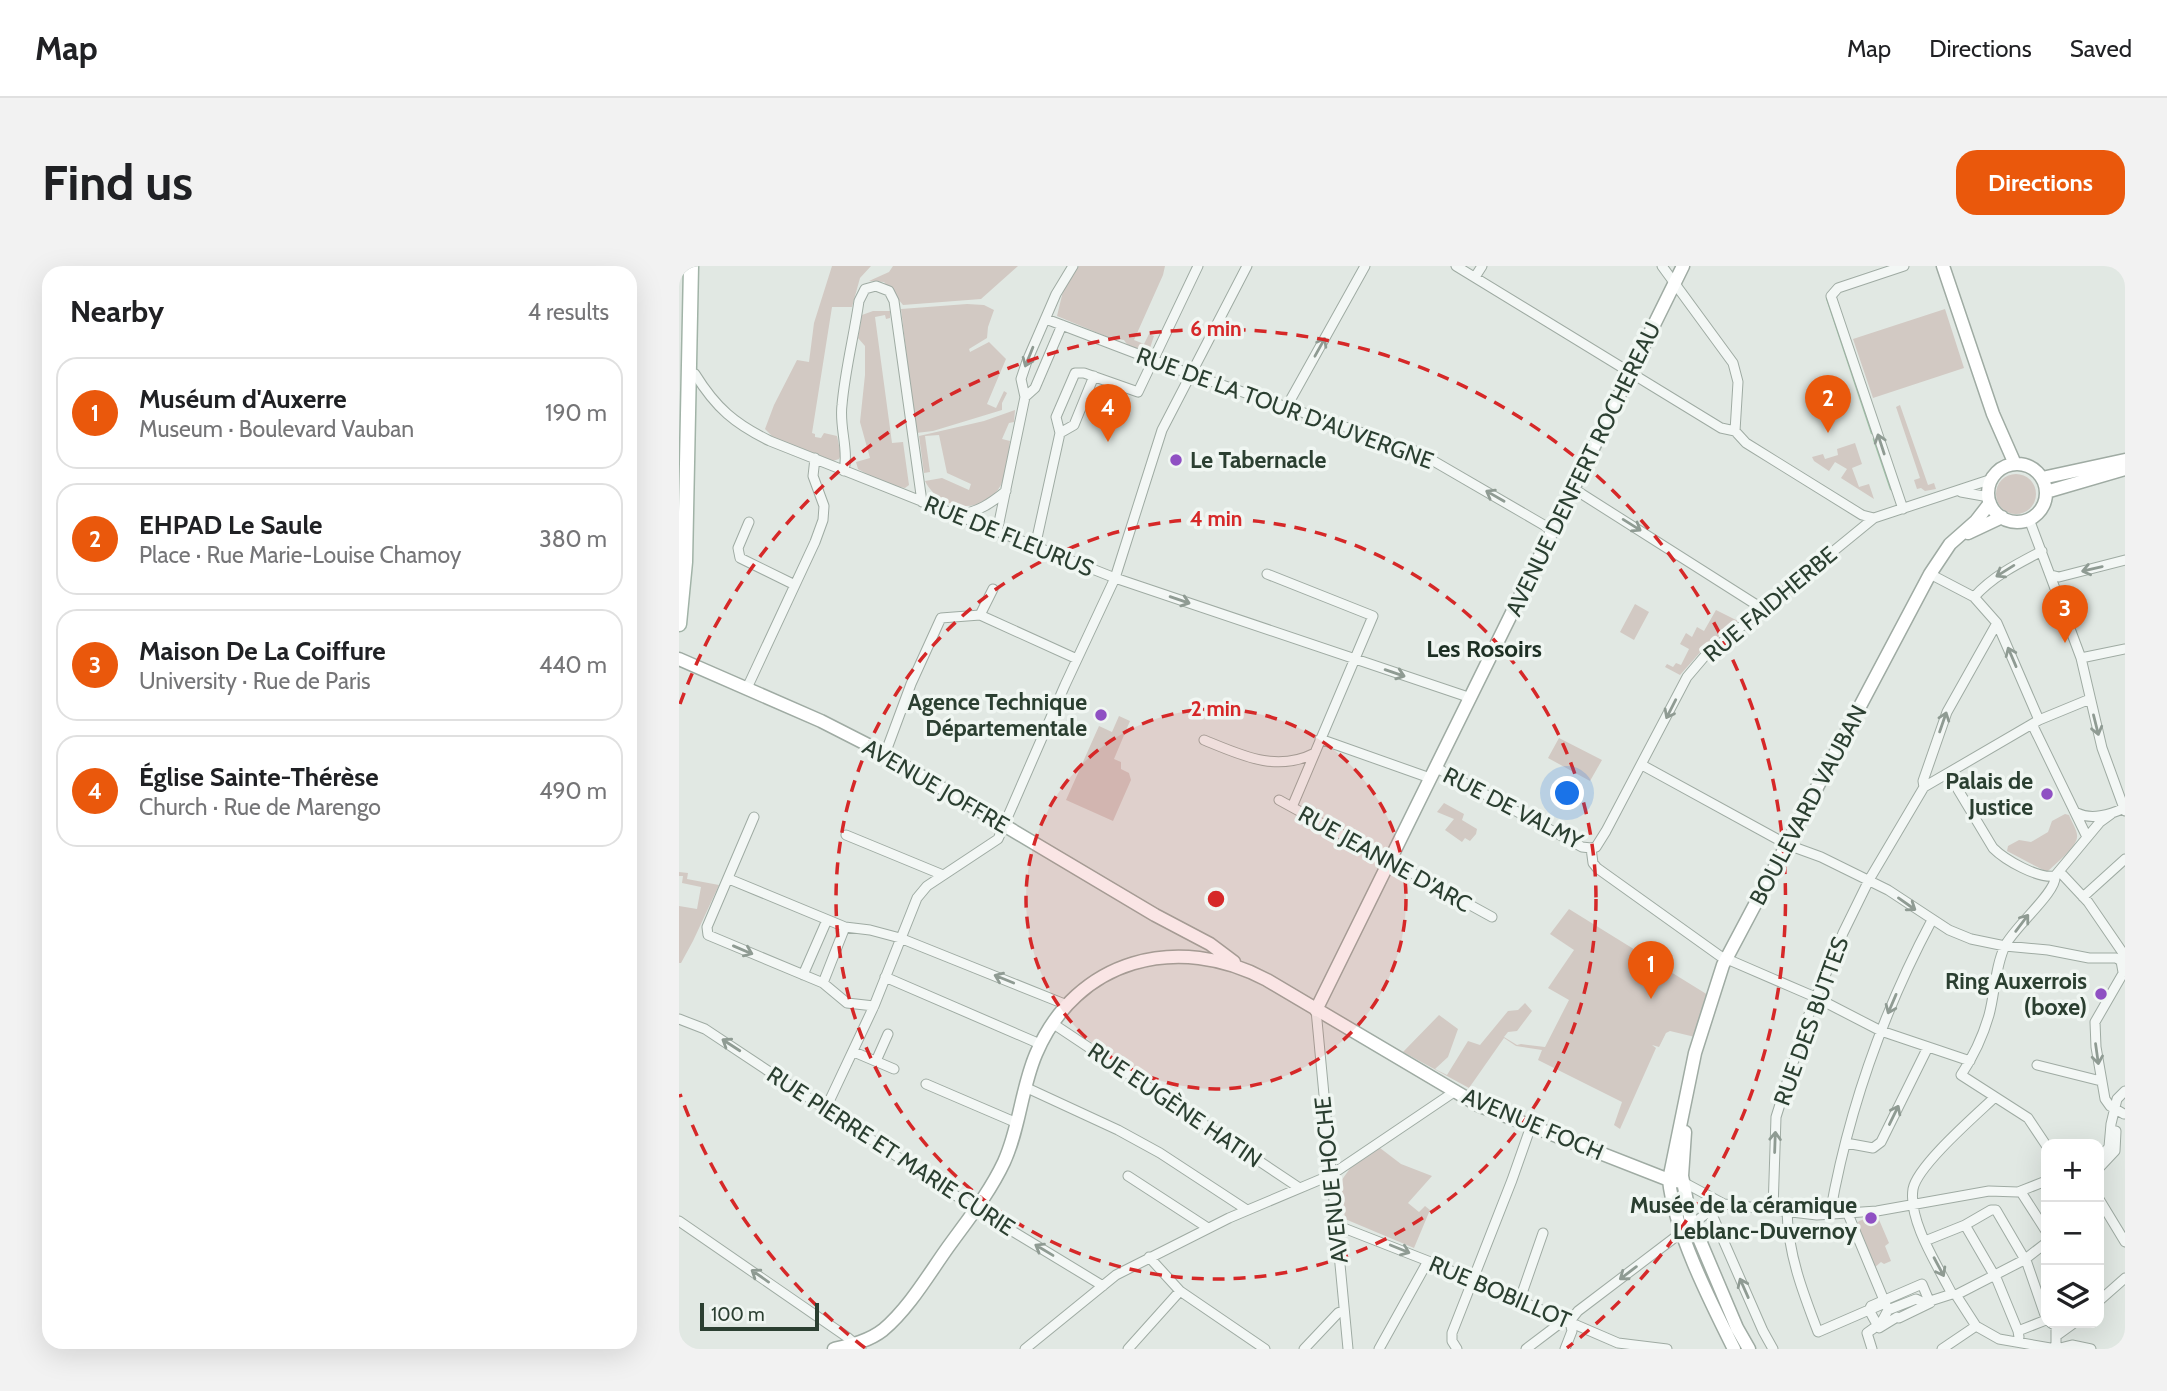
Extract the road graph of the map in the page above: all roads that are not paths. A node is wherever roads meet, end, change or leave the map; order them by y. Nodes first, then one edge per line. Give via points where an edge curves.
1 (691, 266) edge
2 (1073, 266) edge
3 (1247, 266) edge
4 (1365, 266) edge
5 (1456, 266) edge
6 (1482, 266) edge
7 (1662, 266) edge
8 (1683, 266) edge
9 (1904, 266) edge
10 (1943, 266) edge
11 (1194, 269) edge
12 (1475, 277) junction
13 (1675, 282) junction
14 (1046, 319) junction
15 (684, 323) edge
16 (1062, 325) junction
17 (1152, 360) junction
18 (689, 373) junction
19 (1632, 373) junction
20 (1190, 374) junction
21 (1094, 376) junction
22 (1025, 397) junction
23 (1287, 406) junction
24 (1735, 431) junction
25 (1060, 433) junction
26 (814, 458) junction
27 (2125, 460) edge
28 (2009, 466) junction
29 (2125, 468) edge
30 (844, 471) junction
31 (2042, 478) junction
32 (1992, 479) junction
33 (1574, 489) junction
34 (2052, 490) junction
35 (1006, 491) junction
36 (1959, 491) junction
37 (1990, 500) junction
38 (922, 502) junction
39 (1903, 509) junction
40 (955, 515) junction
41 (2002, 517) junction
42 (1874, 518) junction
43 (2029, 519) junction
44 (749, 522) dead end
45 (997, 531) junction
46 (1553, 531) junction
47 (1958, 537) junction
48 (1035, 547) junction
49 (2042, 551) junction
50 (2125, 560) edge
51 (1267, 574) dead end
52 (1930, 574) junction
53 (2055, 578) junction
54 (1115, 579) junction
55 (795, 584) junction
56 (993, 589) dead end
57 (1974, 597) junction
58 (1763, 609) junction
59 (980, 615) junction
60 (1997, 623) junction
61 (679, 624) edge
62 (2125, 649) edge
63 (679, 659) edge
64 (1077, 659) junction
65 (1355, 659) junction
66 (2081, 659) junction
67 (747, 688) junction
68 (1471, 698) junction
69 (2090, 699) junction
70 (2036, 722) junction
71 (1321, 738) junction
72 (1204, 740) dead end
73 (1315, 753) junction
74 (885, 754) junction
75 (1641, 765) junction
76 (1433, 773) junction
77 (1948, 773) junction
78 (1924, 787) junction
79 (1279, 800) dead end
80 (1292, 807) junction
81 (2125, 809) edge
82 (2077, 813) junction
83 (2111, 814) junction
84 (754, 817) dead end
85 (1003, 824) junction
86 (846, 835) dead end
87 (2087, 837) junction
88 (1789, 845) junction
89 (1591, 848) junction
90 (2125, 859) edge
91 (1388, 861) junction
92 (2057, 873) junction
93 (943, 876) junction
94 (729, 879) junction
95 (1869, 880) junction
96 (2083, 897) junction
97 (1492, 917) dead end
98 (827, 920) junction
99 (1932, 920) junction
100 (845, 927) junction
101 (1184, 931) junction
102 (900, 938) junction
103 (2005, 946) junction
104 (2125, 956) edge
105 (1192, 957) junction
106 (1726, 959) junction
107 (1236, 965) junction
108 (2124, 971) edge
109 (803, 975) junction
110 (885, 977) junction
111 (823, 983) junction
112 (1815, 997) junction
113 (1067, 1005) junction
114 (874, 1006) junction
115 (1310, 1007) junction
116 (679, 1019) edge
117 (1052, 1023) junction
118 (1881, 1031) junction
119 (888, 1034) dead end
120 (1040, 1044) junction
121 (1928, 1047) junction
122 (854, 1052) junction
123 (876, 1061) junction
124 (1970, 1061) junction
125 (2037, 1066) dead end
126 (894, 1069) dead end
127 (2101, 1081) junction
128 (926, 1084) dead end
129 (1689, 1086) junction
130 (1025, 1087) junction
131 (1454, 1092) junction
132 (2122, 1094) edge
133 (1995, 1097) junction
134 (826, 1108) junction
135 (2122, 1111) edge
136 (1017, 1123) junction
137 (1531, 1126) junction
138 (2042, 1139) edge
139 (1846, 1143) junction
140 (2104, 1152) edge
141 (2104, 1163) edge
142 (1331, 1175) junction
143 (1128, 1176) dead end
144 (1669, 1180) junction
145 (1683, 1182) junction
146 (2041, 1183) edge
147 (1298, 1187) junction
148 (2021, 1192) junction
149 (2101, 1202) edge
150 (1724, 1204) junction
151 (1913, 1205) junction
152 (976, 1209) junction
153 (1247, 1210) junction
154 (1710, 1210) junction
155 (1773, 1210) junction
156 (1787, 1212) junction
157 (1830, 1214) junction
158 (1848, 1214) junction
159 (679, 1221) edge
160 (2041, 1223) edge
161 (1336, 1225) junction
162 (1965, 1225) junction
163 (1208, 1228) junction
164 (1687, 1228) junction
165 (1543, 1233) dead end
166 (1925, 1241) junction
167 (2125, 1242) edge
168 (2041, 1247) edge
169 (1149, 1257) junction
170 (2024, 1259) junction
171 (1427, 1261) junction
172 (1994, 1275) junction
173 (2125, 1278) edge
174 (1473, 1280) junction
175 (1103, 1286) junction
176 (1180, 1291) junction
177 (1954, 1294) junction
178 (2104, 1296) edge
179 (1520, 1300) junction
180 (1927, 1302) junction
181 (1886, 1305) junction
182 (2041, 1305) edge
183 (1344, 1310) junction
184 (1869, 1310) junction
185 (1570, 1321) junction
186 (2041, 1322) edge
187 (1879, 1324) junction
188 (2036, 1324) junction
189 (1976, 1326) junction
190 (2056, 1328) edge
191 (2067, 1328) edge
192 (2018, 1331) junction
193 (2056, 1336) junction
194 (2018, 1342) junction
195 (2033, 1345) junction
196 (858, 1346) edge
197 (834, 1349) edge
198 (1025, 1349) edge
199 (1128, 1349) edge
200 (1265, 1349) edge
201 (1304, 1349) edge
202 (1348, 1349) edge
203 (1379, 1349) edge
204 (1457, 1349) edge
205 (1526, 1349) edge
206 (1565, 1349) edge
207 (1667, 1349) edge
208 (1734, 1349) edge
209 (1749, 1349) edge
210 (1773, 1349) edge
211 (1872, 1349) edge
212 (1942, 1349) edge
213 (2056, 1349) edge
214 (2091, 1349) edge

1 - 15 main road
2 - 14 street
3 - 20 street
23 -> 4 street
5 - 12 street
6 - 12 street
7 - 13 street
8 - 13 main road, AVENUE DENFERT ROCHEREAU
39 -> 9 street via 1831,296 1838,288
10 - 28 main road
11 - 17 street
12 - 19 street
13 - 19 main road, AVENUE DENFERT ROCHEREAU
13 - 24 street via 1737,373
14 - 16 street, RUE DE LA TOUR D'AUVERGNE
14 -> 22 street via 1021,379
15 - 18 main road
16 - 17 street, RUE DE LA TOUR D'AUVERGNE
16 - 22 street via 1035,388
17 - 20 street, RUE DE LA TOUR D'AUVERGNE
17 - 21 street via 1138,392
18 - 26 street, RUE DE FLEURUS via 695,374 723,412 744,428
18 - 61 main road via 685,562
19 - 24 street via 1721,428
19 - 33 main road, AVENUE DENFERT ROCHEREAU
20 - 23 street, RUE DE LA TOUR D'AUVERGNE
20 - 54 street via 1162,430
21 - 25 street via 1074,425
21 - 25 street via 1075,373 1056,418
22 - 35 street
46 -> 23 street, RUE DE LA TOUR D'AUVERGNE via 1418,452
24 - 42 street via 1752,448
25 - 48 street
26 - 30 street, RUE DE FLEURUS
26 - 55 street via 813,476 824,506 823,520
27 - 31 main road
28 - 31 main road via 2032,468
28 - 32 main road
29 - 34 main road
30 - 38 street, RUE DE FLEURUS
30 - 38 street via 842,405 859,301 865,289 876,286 889,291 894,301
31 - 34 main road
32 - 36 street, RUE FAIDHERBE
32 - 37 main road
33 - 46 main road, AVENUE DENFERT ROCHEREAU
33 -> 58 street
34 - 43 main road
35 - 40 street via 972,513
35 - 45 street
36 - 37 street, RUE FAIDHERBE
36 - 39 street, RUE FAIDHERBE
37 - 41 main road
37 - 47 main road, BOULEVARD VAUBAN
38 - 40 street, RUE DE FLEURUS
39 - 42 street, RUE FAIDHERBE
40 - 45 street, RUE DE FLEURUS
41 - 43 main road
41 - 47 main road, BOULEVARD VAUBAN
42 - 58 street, RUE FAIDHERBE
43 - 49 street
44 - 55 street via 738,548 740,558
45 - 48 street, RUE DE FLEURUS
46 - 68 main road, AVENUE DENFERT ROCHEREAU
47 - 52 main road, BOULEVARD VAUBAN
48 - 54 street, RUE DE FLEURUS
49 - 53 street
49 -> 57 street via 2003,572
50 -> 53 street
51 - 65 street via 1373,616
52 - 57 street
52 - 88 main road, BOULEVARD VAUBAN
53 - 66 street
54 - 64 street
54 -> 65 street, RUE DE FLEURUS
55 - 67 street
56 - 59 street
57 - 60 street
58 -> 75 street, RUE FAIDHERBE via 1704,657 1687,677
59 - 64 street
59 - 74 street via 941,618
70 -> 60 street
78 -> 60 street via 1947,712
62 - 66 street
63 - 67 main road, AVENUE JOFFRE
64 - 85 street
65 -> 68 street, RUE DE FLEURUS
65 - 71 street
66 - 69 street
67 - 74 main road, AVENUE JOFFRE
68 - 76 main road, AVENUE DENFERT ROCHEREAU
69 - 70 street
69 -> 81 street
70 - 77 street
70 - 82 street
71 - 73 street
71 - 76 street, RUE DE VALMY
72 - 73 street via 1261,762 1302,760
73 - 80 street
74 - 85 main road, AVENUE JOFFRE
75 - 88 street
75 - 89 street, RUE FAIDHERBE via 1606,831
76 - 89 street, RUE DE VALMY via 1582,848
76 - 91 main road, AVENUE DENFERT ROCHEREAU
77 - 78 street
77 - 92 street via 2002,857 2046,878
78 - 95 street, RUE DES BUTTES
79 - 80 street, RUE JEANNE D'ARC
80 - 91 street, RUE JEANNE D'ARC
81 - 83 street
82 - 83 street via 2089,817
82 - 87 street
83 - 87 street
84 - 94 street
85 - 93 street via 998,839
85 - 101 main road, AVENUE JOFFRE
86 - 93 street
87 - 92 street
88 - 95 street
88 - 106 main road, BOULEVARD VAUBAN
89 - 106 street via 1597,868
90 - 96 street
91 - 97 street, RUE JEANNE D'ARC
91 - 115 main road, AVENUE DENFERT ROCHEREAU
92 - 96 street
103 -> 92 street via 2053,887
93 - 102 street via 918,898
94 - 98 street
94 -> 109 street via 706,930 710,937
95 -> 99 street
95 - 112 street, RUE DES BUTTES
96 - 104 street
98 - 100 street
98 - 109 street
99 - 103 street via 1971,939
99 -> 118 street
100 - 102 street
100 - 111 street
101 - 105 main road
101 - 107 main road, AVENUE JOFFRE
102 - 110 street
113 -> 102 street
103 - 108 street via 2116,958
103 - 124 street via 1988,1017
105 - 107 main road
105 - 113 main road via 1154,958 1125,965 1095,981
106 - 112 street
106 - 129 main road, BOULEVARD VAUBAN
107 - 115 main road, AVENUE FOCH
108 -> 127 street via 2095,1022
109 - 111 street
110 - 114 street
110 - 120 street
111 - 114 street via 847,1003
112 - 118 street
155 -> 112 street, RUE DES BUTTES via 1776,1116
113 - 117 main road
114 - 122 street
115 - 131 main road, AVENUE FOCH
115 - 142 street, AVENUE HOCHE
134 -> 116 street, RUE PIERRE ET MARIE CURIE via 705,1028
117 - 120 main road
117 - 147 street, RUE EUGÈNE HATIN
118 - 121 street
118 - 139 street
119 - 123 street
120 - 130 main road
121 - 124 street
139 -> 121 street via 1873,1148 1881,1142
122 - 123 street
122 - 134 street
123 - 126 street
124 - 133 street via 1961,1075
125 - 127 street
127 - 135 street via 2105,1099
128 - 136 street
129 - 144 main road, BOULEVARD VAUBAN
129 - 145 main road, BOULEVARD VAUBAN
130 - 136 main road
130 - 153 street via 1160,1153
131 - 137 main road, AVENUE FOCH
131 - 142 street
132 - 135 street
133 - 138 street via 2028,1118
133 - 151 street via 1918,1177
134 - 152 street, RUE PIERRE ET MARIE CURIE
135 - 140 street via 2111,1124 2111,1143
135 - 141 street via 2115,1124 2115,1151
136 - 152 main road via 1005,1160
137 - 144 main road, AVENUE FOCH
137 - 174 street
139 - 157 street
142 - 147 street
142 - 161 street, AVENUE HOCHE
143 - 163 street
144 - 145 main road, AVENUE FOCH
144 - 164 main road via 1673,1205
145 - 150 street
145 - 164 main road, BOULEVARD VAUBAN
146 - 148 street
147 - 153 street
148 - 151 street via 1992,1191
148 - 160 street
149 - 167 street
150 - 154 street
150 - 155 street
151 - 158 street
151 - 166 street
175 -> 152 street, RUE PIERRE ET MARIE CURIE
152 - 196 main road via 884,1329
153 - 163 street
154 - 164 street
210 -> 154 street
155 - 156 street
156 - 157 street
156 - 184 street via 1800,1284 1818,1332
157 - 158 street
158 - 181 street
196 -> 159 street
161 -> 171 street, RUE BOBILLOT
161 - 183 street, AVENUE HOCHE
162 - 166 street
162 - 170 street via 1996,1210
162 - 172 street
163 - 169 street
164 -> 185 street
164 - 208 main road
164 - 209 main road
165 - 179 street
166 -> 177 street
168 - 170 street
169 - 175 street
169 - 176 street
170 - 172 street
170 - 182 street
171 - 174 street, RUE BOBILLOT
171 - 203 street
172 - 177 street
172 - 192 street
173 - 178 street
174 - 179 street, RUE BOBILLOT
174 - 204 street via 1452,1333
175 - 198 street
176 - 199 street
176 - 200 street
177 - 180 street
177 - 189 street
179 - 185 street, RUE BOBILLOT
180 - 181 street via 1916,1299
180 - 181 street via 1921,1284
180 - 187 street via 1879,1328
181 - 184 street
181 - 187 street
183 - 201 street
183 - 202 street, AVENUE HOCHE
184 - 187 street
185 - 205 street
185 - 206 street via 1572,1331
185 - 207 street, RUE BOBILLOT via 1623,1344
186 - 188 street
187 - 211 street via 1867,1333
188 - 192 street
188 - 195 street
189 - 194 street via 1999,1339
189 - 212 street
190 - 193 street
191 - 193 street
192 - 194 street
193 - 213 street
194 - 195 street
195 - 213 street
196 - 197 main road
213 - 214 street via 2072,1345

